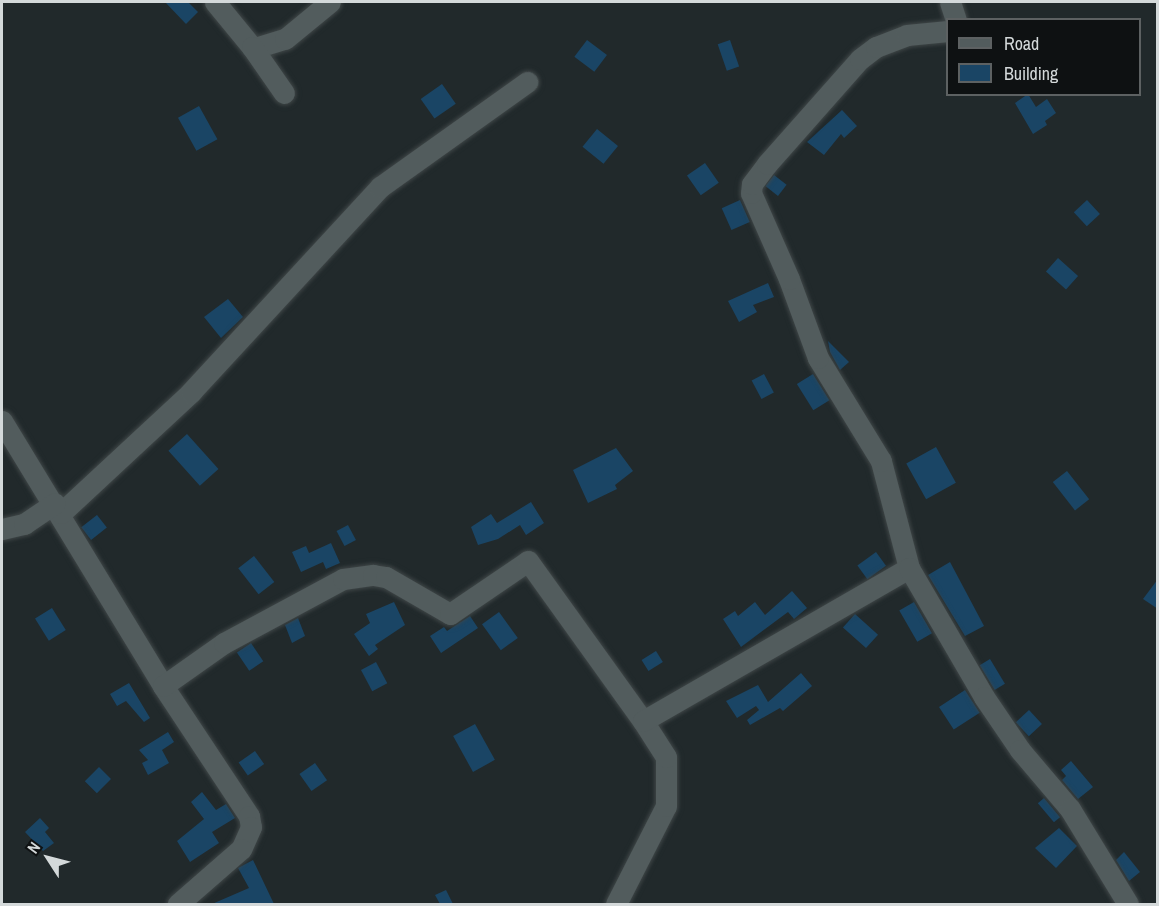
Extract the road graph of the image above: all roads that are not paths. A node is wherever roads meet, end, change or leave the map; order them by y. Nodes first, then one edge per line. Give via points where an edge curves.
1 (215, 2) edge
2 (330, 2) edge
3 (950, 2) edge
4 (955, 18) edge
5 (946, 31) edge
6 (252, 47) junction
7 (527, 82) dead end
8 (284, 93) dead end
9 (2, 421) edge
10 (58, 508) junction
11 (2, 529) edge
12 (909, 568) junction
13 (163, 686) junction
14 (643, 721) junction
15 (178, 904) edge
16 (616, 904) edge
17 (1128, 904) edge

1 - 6 street
2 - 6 street via 285,39 271,46
3 - 4 street
5 - 12 street via 907,35 876,46 860,59 767,164 752,184 751,193 818,358 881,461
6 - 8 street
7 - 10 street via 380,187 191,392
9 - 10 street
10 - 11 street via 24,524
10 - 13 street
12 - 14 street
12 - 17 street via 988,705 1070,809
13 - 14 street via 224,643 343,579 386,577 450,614 528,561
13 - 15 street via 242,802 251,824 246,841 231,861
14 - 16 street via 666,757 666,806

